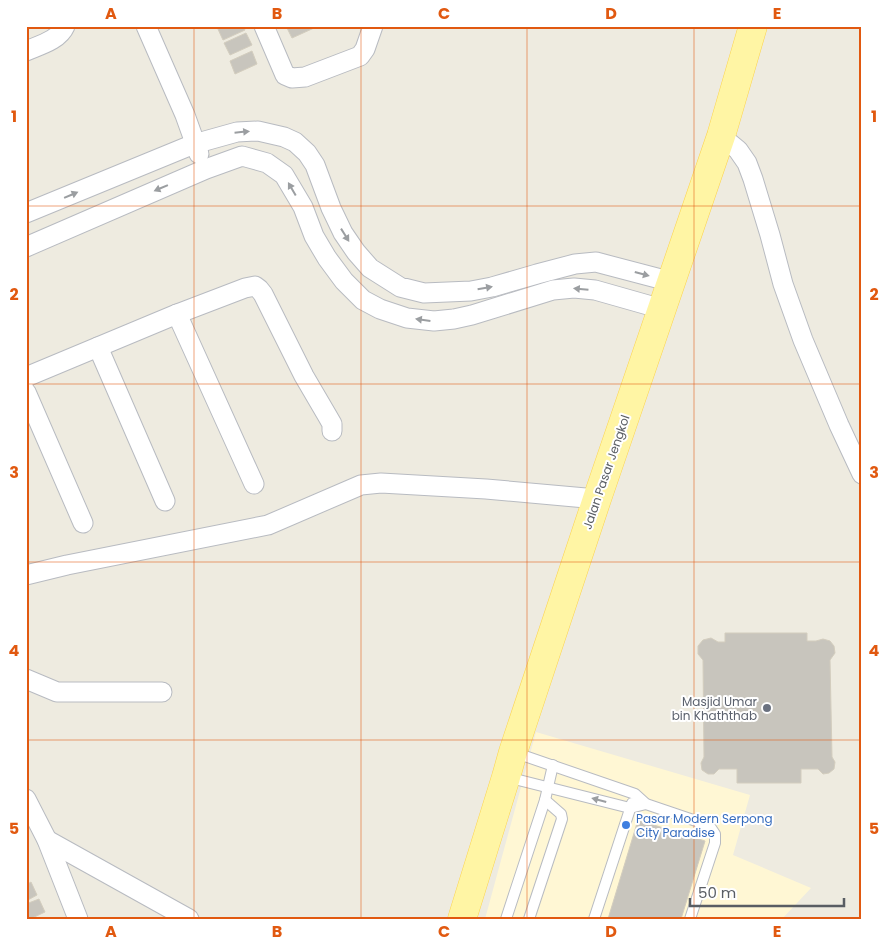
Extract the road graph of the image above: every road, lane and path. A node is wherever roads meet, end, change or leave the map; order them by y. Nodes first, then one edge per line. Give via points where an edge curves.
1 (65, 26) edge
2 (146, 26) edge
3 (264, 26) edge
4 (373, 26) edge
5 (753, 26) edge
6 (26, 51) edge
7 (721, 136) junction
8 (194, 144) junction
9 (206, 169) junction
10 (26, 214) edge
11 (26, 247) edge
12 (672, 282) junction
13 (662, 309) junction
14 (177, 314) junction
15 (98, 347) junction
16 (26, 377) edge
17 (26, 392) edge
18 (332, 431) dead end
19 (862, 474) edge
20 (254, 484) dead end
21 (597, 499) junction
22 (165, 502) dead end
23 (83, 523) dead end
24 (26, 575) edge
25 (26, 679) edge
26 (162, 692) dead end
27 (510, 764) junction
28 (553, 765) junction
29 (548, 787) junction
30 (635, 794) junction
31 (26, 799) edge
32 (545, 800) junction
33 (646, 804) junction
34 (630, 808) junction
35 (47, 840) junction
36 (78, 919) edge
37 (189, 919) edge
38 (462, 919) edge
39 (506, 919) edge
40 (529, 919) edge
41 (594, 919) edge
42 (690, 919) edge

1 - 6 street via 56,37
2 - 8 street via 185,115
3 - 4 street via 285,75 292,78 305,77 360,56
5 - 7 main road, Jalan Pasar Jengkol
7 - 12 main road, Jalan Pasar Jengkol
7 - 19 street via 738,150 747,163 803,340
8 - 9 street
10 -> 8 street
8 -> 12 street via 237,132 258,131 295,142 315,165 343,233 356,252 370,268 400,287 424,294 492,288 576,264 596,262
9 -> 11 street
13 -> 9 street via 595,290 574,288 554,290 454,320 407,318 363,300 344,281 314,236 303,207 284,175 268,163 242,156
12 - 13 main road, Jalan Pasar Jengkol
13 - 21 main road, Jalan Pasar Jengkol
14 - 15 street
14 - 18 street via 250,287 259,289 332,424
14 - 20 street
15 - 16 street
15 - 22 street
17 - 23 street
21 - 24 street via 486,489 381,483 361,485 268,525
21 - 27 main road, Jalan Pasar Jengkol
25 - 26 street via 57,692
27 - 28 lane
27 - 29 lane
27 - 38 main road, Jalan Pasar Jengkol
28 - 29 lane
28 - 30 lane
29 - 32 lane
34 -> 29 lane
30 - 33 lane
30 - 34 lane
31 - 35 street
32 - 39 lane
32 - 40 lane via 561,814 562,819
33 - 34 lane
33 - 42 lane via 702,823 715,834 715,843
34 - 41 lane
35 - 36 street
35 - 37 street

